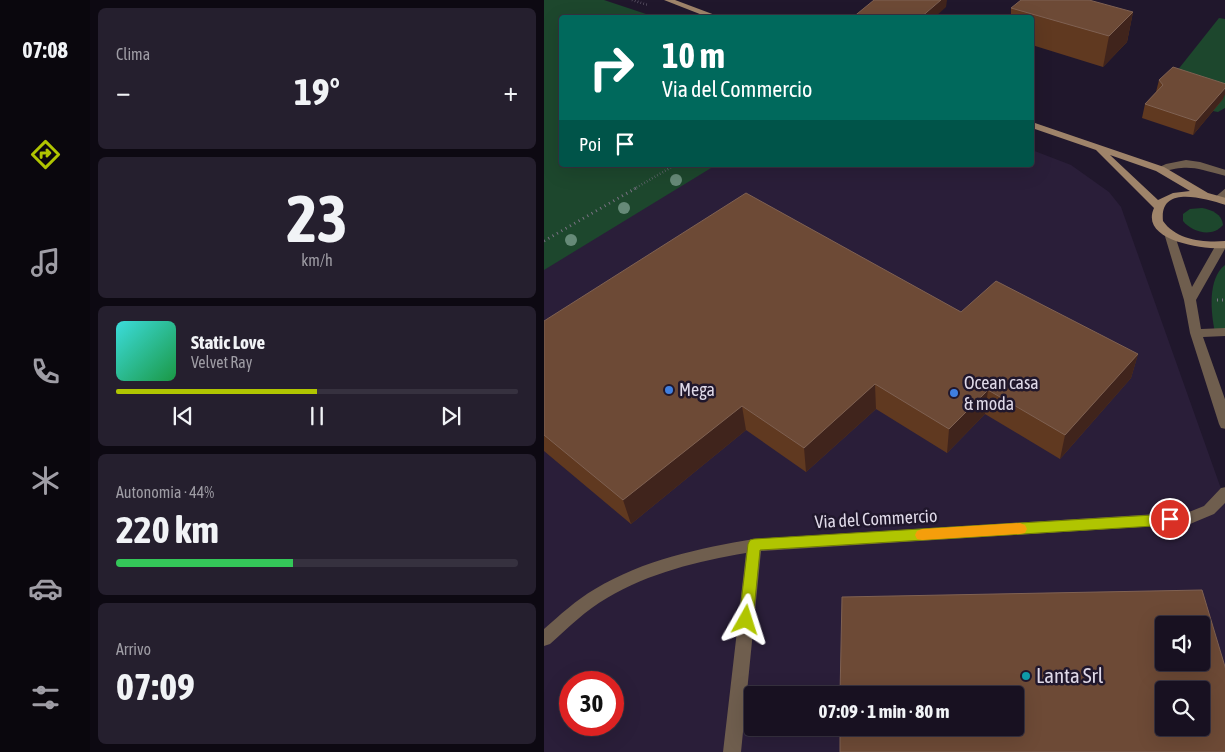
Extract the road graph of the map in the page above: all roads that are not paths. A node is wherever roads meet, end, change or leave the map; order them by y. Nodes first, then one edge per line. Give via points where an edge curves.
1 (668, 0) edge
2 (710, 15) edge
3 (1034, 126) edge
4 (1097, 147) junction
5 (1160, 168) junction
6 (1225, 172) edge
7 (1204, 194) junction
8 (1223, 197) edge
9 (1159, 206) junction
10 (1169, 233) junction
11 (1223, 244) edge
12 (1190, 300) junction
13 (1225, 332) edge
14 (1196, 333) junction
15 (1225, 424) edge
16 (1225, 492) edge
17 (754, 544) junction
18 (544, 639) edge
19 (732, 752) edge

1 - 2 main road
3 - 4 main road
4 - 5 main road
4 - 9 main road
5 - 6 street via 1188,162
5 - 7 main road
7 - 8 main road
7 - 9 main road via 1176,195
9 - 10 main road via 1158,220
10 - 11 main road via 1194,244
10 - 12 street
11 - 12 street
12 - 14 street
13 - 14 street
14 - 15 street
16 - 17 street, Via del Commercio via 1208,510 1190,518
17 - 18 street, Via del Commercio via 685,559 623,583 580,607
17 - 19 street

